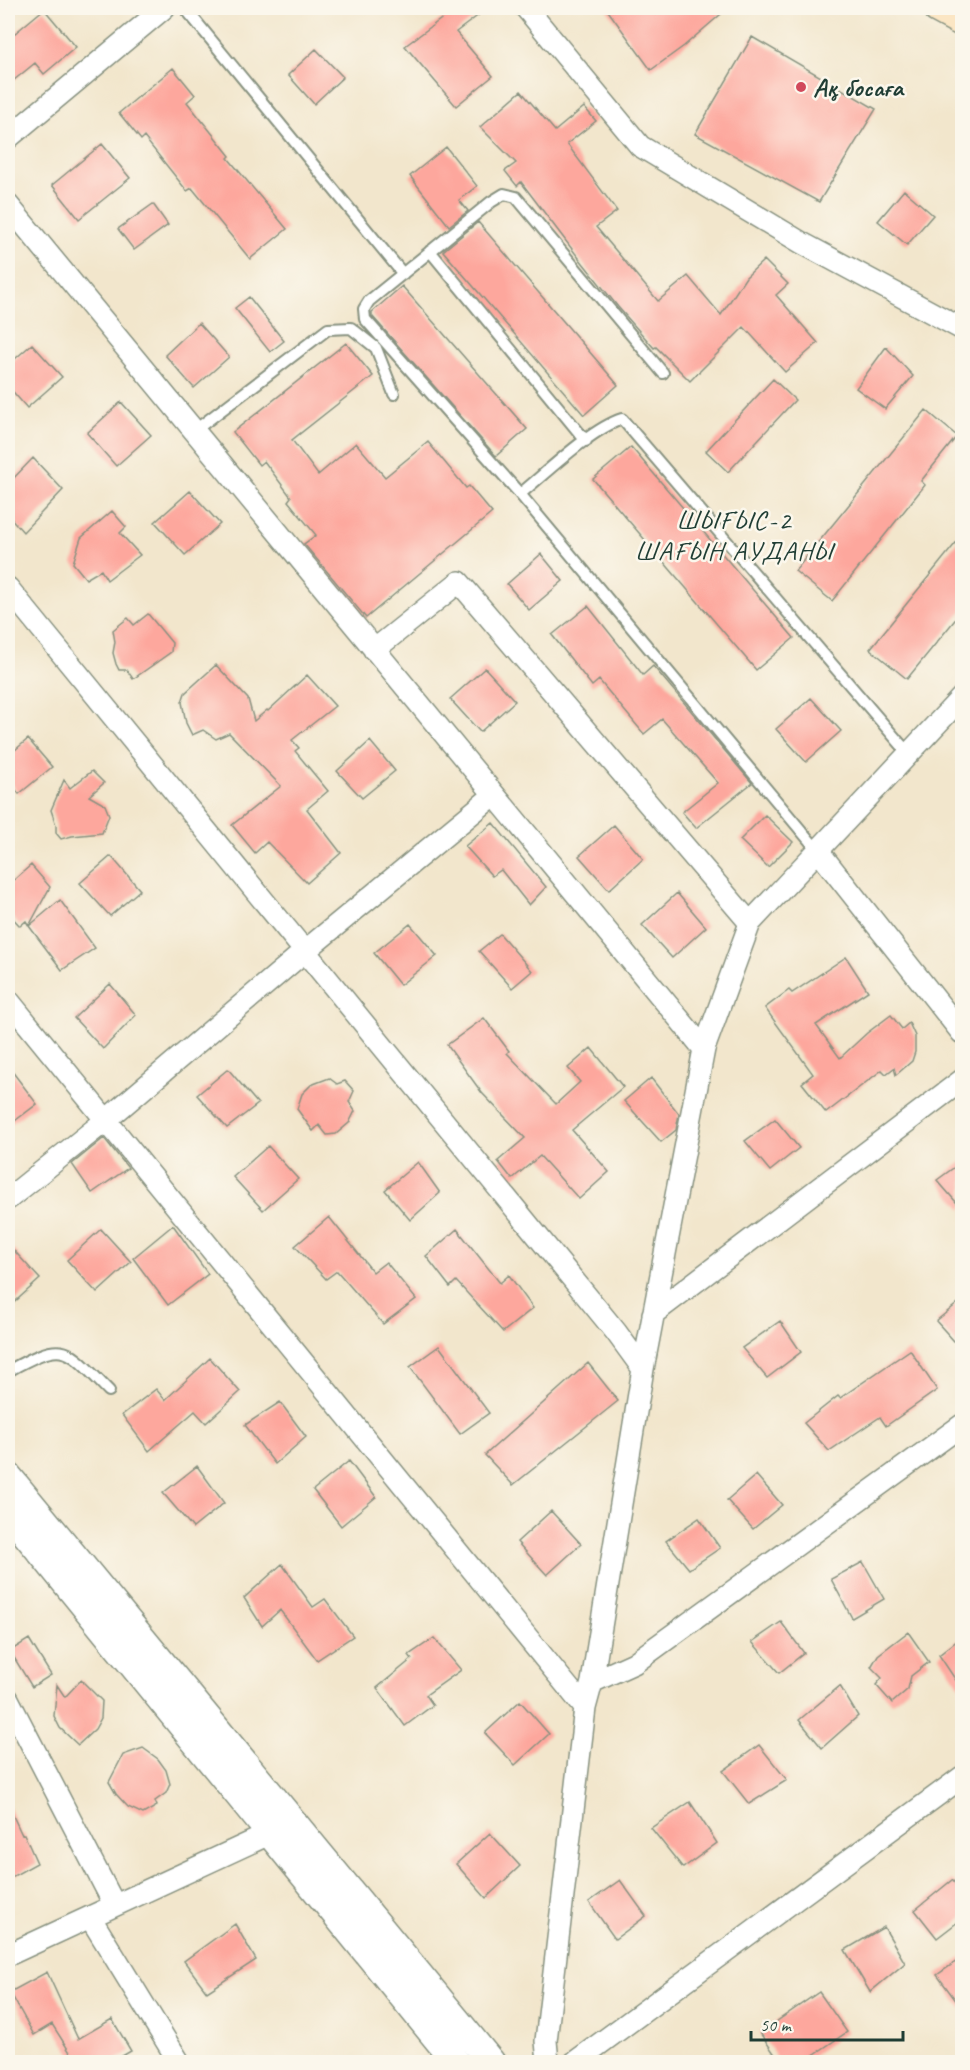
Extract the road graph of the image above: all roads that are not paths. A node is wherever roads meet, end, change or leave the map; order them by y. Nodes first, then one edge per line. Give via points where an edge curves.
1 (164, 8) edge
2 (185, 8) edge
3 (526, 8) edge
4 (938, 8) edge
5 (963, 21) edge
6 (8, 138) edge
7 (8, 205) edge
8 (430, 251) junction
9 (403, 274) junction
10 (963, 329) edge
11 (663, 373) dead end
12 (394, 394) dead end
13 (194, 431) junction
14 (586, 441) junction
15 (520, 494) junction
16 (8, 588) edge
17 (374, 650) junction
18 (963, 697) edge
19 (909, 754) junction
20 (494, 795) junction
21 (819, 852) junction
22 (750, 923) junction
23 (305, 951) junction
24 (8, 1000) edge
25 (963, 1033) edge
26 (704, 1049) junction
27 (963, 1080) edge
28 (105, 1121) junction
29 (8, 1199) edge
30 (653, 1314) junction
31 (643, 1369) junction
32 (8, 1371) edge
33 (109, 1391) dead end
34 (963, 1425) edge
35 (8, 1476) edge
36 (8, 1512) edge
37 (592, 1682) junction
38 (8, 1699) edge
39 (585, 1708) junction
40 (963, 1777) edge
41 (282, 1828) junction
42 (114, 1904) junction
43 (90, 1917) junction
44 (8, 1955) edge
45 (179, 2062) edge
46 (456, 2062) edge
47 (491, 2062) edge
48 (548, 2062) edge
49 (575, 2062) edge

1 - 6 street
2 - 9 lane
3 - 10 street via 640,146 802,243
4 - 5 main road
7 - 13 street
8 - 9 lane
8 - 11 lane via 491,202 504,194 516,197
8 - 14 lane
9 - 15 lane via 369,301 364,309 365,319
12 - 13 lane via 376,348 351,328 328,329
13 - 17 street
14 - 15 lane
14 - 19 lane via 611,422 622,419
15 - 21 lane
16 - 23 street
17 - 20 street
17 - 22 street via 459,582
18 - 19 street
19 - 21 street
20 - 23 street
20 - 26 street
21 - 22 street
21 - 25 street
22 - 26 street
23 - 28 street
23 - 31 street
24 - 28 street
26 - 30 street
27 - 30 street
28 - 29 street
28 - 39 street
30 - 31 street
31 - 37 street
32 - 33 lane via 38,1354 65,1351
34 - 37 street via 634,1662
35 - 41 street via 173,1678
36 - 41 street
37 - 39 street
38 - 42 street
39 - 48 street via 546,2041
40 - 49 street
41 - 42 street
41 - 46 street
41 - 47 street
42 - 43 street
43 - 44 street
43 - 45 street

